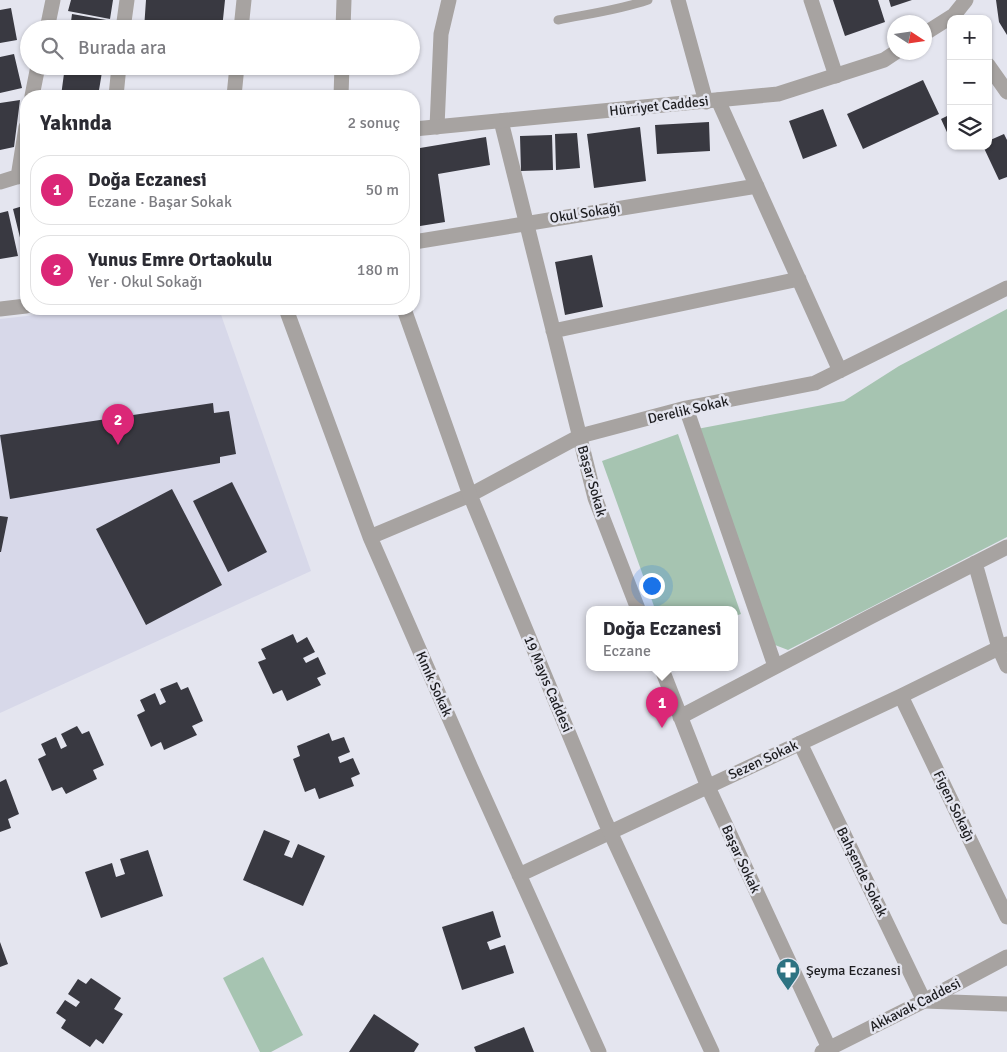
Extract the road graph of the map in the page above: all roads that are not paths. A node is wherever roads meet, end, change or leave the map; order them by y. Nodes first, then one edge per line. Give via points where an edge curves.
1 (53, 0) edge
2 (127, 0) edge
3 (244, 0) edge
4 (344, 0) edge
5 (449, 0) edge
6 (648, 0) edge
7 (678, 0) edge
8 (811, 0) edge
9 (966, 0) edge
10 (956, 15) edge
11 (49, 20) edge
12 (125, 20) edge
13 (242, 20) edge
14 (343, 20) edge
15 (558, 20) dead end
16 (947, 21) edge
17 (932, 30) edge
18 (887, 58) edge
19 (992, 71) edge
20 (36, 75) edge
21 (118, 75) edge
22 (236, 75) edge
23 (342, 75) edge
24 (836, 76) junction
25 (33, 90) edge
26 (117, 90) edge
27 (235, 90) edge
28 (341, 90) edge
29 (1007, 92) edge
30 (712, 101) junction
31 (500, 121) junction
32 (436, 127) junction
33 (420, 128) edge
34 (20, 176) edge
35 (0, 182) edge
36 (757, 186) junction
37 (526, 223) junction
38 (420, 241) edge
39 (799, 279) junction
40 (1007, 288) edge
41 (20, 307) edge
42 (0, 309) edge
43 (288, 315) edge
44 (406, 315) edge
45 (553, 331) junction
46 (840, 371) junction
47 (686, 408) junction
48 (580, 436) junction
49 (470, 495) junction
50 (370, 537) junction
51 (1007, 547) edge
52 (975, 563) junction
53 (637, 606) edge
54 (1003, 646) edge
55 (775, 666) junction
56 (1007, 666) edge
57 (663, 671) edge
58 (901, 696) junction
59 (680, 717) junction
60 (800, 743) junction
61 (708, 787) junction
62 (611, 833) junction
63 (519, 875) junction
64 (1007, 917) edge
65 (1007, 957) edge
66 (924, 1001) junction
67 (1007, 1004) edge
68 (826, 1050) edge
69 (599, 1052) edge
70 (712, 1052) edge

1 - 11 street
2 - 12 street
3 - 13 street
4 - 14 street
5 - 32 street via 441,34
6 - 15 lane
7 - 30 street
8 - 24 street
9 - 10 street
16 - 17 street
18 - 24 street, Hürriyet Caddesi
19 - 29 street
20 - 25 street
21 - 26 street
22 - 27 street
23 - 28 street
24 - 30 street, Hürriyet Caddesi via 778,94
30 - 31 street, Hürriyet Caddesi
30 - 36 street
31 - 32 street, Hürriyet Caddesi
31 - 37 street, Başar Sokak
32 - 33 street, Hürriyet Caddesi
34 - 35 street
36 - 37 street, Okul Sokağı
36 - 39 street
37 - 38 street, Okul Sokağı
37 - 45 street, Başar Sokak
39 - 45 street
39 - 46 street
40 - 46 street, Derelik Sokak
41 - 42 street
43 - 50 street, Kınık Sokak
44 - 49 street, 19 Mayıs Caddesi
45 - 48 street, Başar Sokak
46 - 47 street, Derelik Sokak via 815,383
47 - 48 street, Derelik Sokak
47 - 55 street
48 - 49 street, Derelik Sokak
48 - 53 street, Başar Sokak via 595,498
49 - 50 street, Derelik Sokak
49 - 62 street, 19 Mayıs Caddesi
50 - 63 street, Kınık Sokak
51 - 52 street
52 - 54 street
52 - 55 street
54 - 56 street
54 - 58 street, Sezen Sokak
55 - 59 street
57 - 59 street, Başar Sokak
58 - 60 street, Sezen Sokak
58 - 64 street, Figen Sokağı
59 - 61 street, Başar Sokak
60 - 61 street, Sezen Sokak
60 - 66 street, Bahşende Sokak
61 - 62 street, Sezen Sokak
61 - 68 street, Başar Sokak
62 - 63 street, Sezen Sokak
62 - 70 street, 19 Mayıs Caddesi
63 - 69 street, Kınık Sokak
65 - 66 street, Akkavak Caddesi
66 - 67 street
66 - 68 street, Akkavak Caddesi

